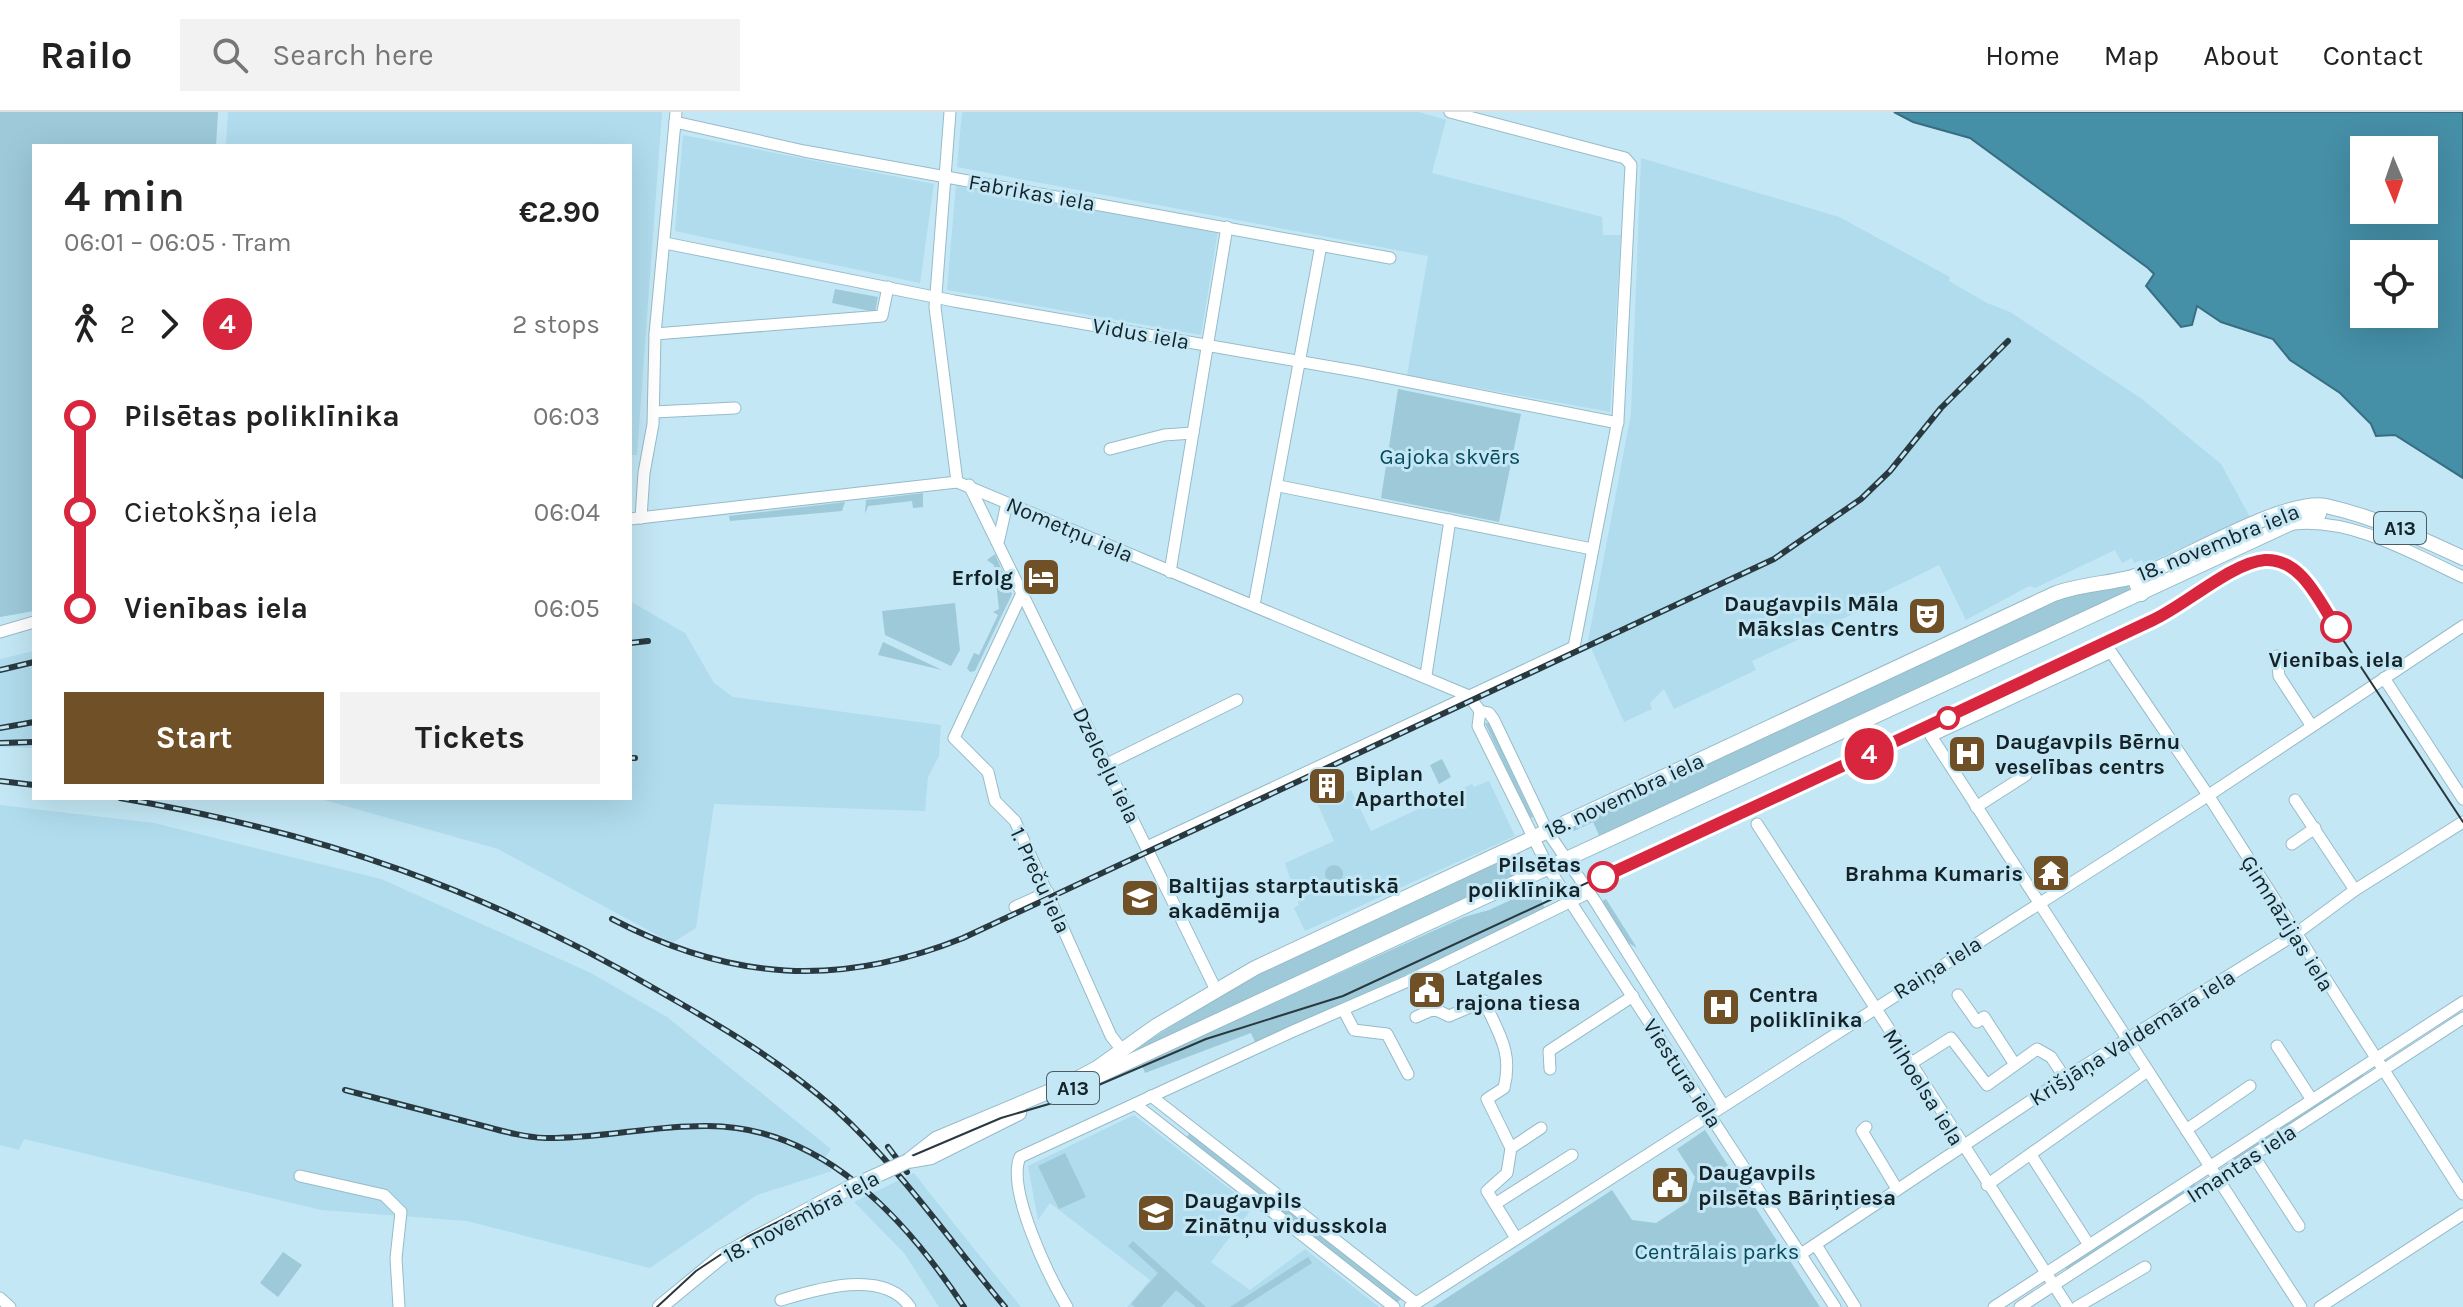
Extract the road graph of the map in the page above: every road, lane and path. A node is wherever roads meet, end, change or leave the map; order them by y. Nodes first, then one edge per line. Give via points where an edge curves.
1 (950, 112) edge
2 (1450, 112) edge
3 (676, 117) edge
4 (945, 177) junction
5 (1227, 227) junction
6 (665, 243) junction
7 (1321, 245) junction
8 (1390, 258) dead end
9 (888, 287) junction
10 (935, 297) junction
11 (655, 334) junction
12 (1208, 345) junction
13 (1299, 361) junction
14 (735, 408) dead end
15 (654, 412) junction
16 (1618, 423) junction
17 (1193, 433) junction
18 (1110, 449) dead end
19 (957, 482) junction
20 (969, 485) junction
21 (1279, 486) junction
22 (1007, 503) junction
23 (2334, 509) junction
24 (636, 518) edge
25 (1450, 520) junction
26 (2285, 525) junction
27 (999, 540) junction
28 (1592, 549) junction
29 (2463, 558) edge
30 (1170, 572) junction
31 (2135, 577) junction
32 (2463, 577) edge
33 (1023, 591) junction
34 (2141, 593) junction
35 (1254, 605) junction
36 (32, 623) edge
37 (2463, 626) edge
38 (0, 632) edge
39 (2277, 656) dead end
40 (1426, 675) junction
41 (2384, 678) junction
42 (1469, 696) junction
43 (1237, 700) dead end
44 (1480, 711) junction
45 (2311, 725) junction
46 (1107, 764) junction
47 (2026, 775) dead end
48 (2208, 795) junction
49 (2463, 799) edge
50 (2295, 800) dead end
51 (1976, 807) junction
52 (2463, 822) edge
53 (1757, 824) dead end
54 (2315, 828) junction
55 (1547, 831) junction
56 (1532, 838) junction
57 (2292, 844) dead end
58 (1147, 847) junction
59 (1566, 862) junction
60 (1549, 869) junction
61 (2355, 890) junction
62 (1048, 892) junction
63 (1588, 893) junction
64 (1571, 904) junction
65 (2038, 904) junction
66 (1015, 907) dead end
67 (2294, 935) junction
68 (1216, 990) junction
69 (1958, 995) dead end
70 (1633, 996) junction
71 (2463, 1002) edge
72 (1874, 1008) junction
73 (1344, 1011) junction
74 (1416, 1017) dead end
75 (2463, 1018) edge
76 (2128, 1039) junction
77 (2277, 1046) dead end
78 (1122, 1050) junction
79 (2376, 1058) junction
80 (2014, 1063) junction
81 (1910, 1064) junction
82 (1550, 1069) dead end
83 (2383, 1070) junction
84 (2146, 1072) junction
85 (1408, 1074) dead end
86 (2065, 1078) junction
87 (2250, 1086) dead end
88 (1151, 1096) junction
89 (2312, 1100) junction
90 (1135, 1104) junction
91 (1723, 1105) junction
92 (1710, 1114) junction
93 (1188, 1125) junction
94 (1866, 1127) dead end
95 (1541, 1128) dead end
96 (2186, 1130) junction
97 (1178, 1138) junction
98 (1962, 1146) junction
99 (1511, 1148) junction
100 (1572, 1155) dead end
101 (2031, 1155) junction
102 (2253, 1155) junction
103 (908, 1161) junction
104 (2210, 1166) junction
105 (300, 1176) dead end
106 (2218, 1178) junction
107 (1987, 1185) junction
108 (1897, 1189) junction
109 (2463, 1194) edge
110 (1495, 1204) junction
111 (2463, 1214) edge
112 (2299, 1226) dead end
113 (1516, 1238) junction
114 (1816, 1245) junction
115 (2089, 1245) junction
116 (1801, 1254) junction
117 (2145, 1267) dead end
118 (2046, 1274) junction
119 (2053, 1285) junction
120 (0, 1298) edge
121 (781, 1300) dead end
122 (907, 1302) edge
123 (1413, 1305) edge
124 (10, 1307) edge
125 (399, 1307) edge
126 (660, 1307) edge
127 (1067, 1307) edge
128 (1394, 1307) edge
129 (1835, 1307) edge
130 (1855, 1307) edge
131 (1994, 1307) edge
132 (2020, 1307) edge
133 (2068, 1307) edge
134 (2077, 1307) edge
135 (2301, 1307) edge
136 (2320, 1307) edge

1 - 4 street
2 - 16 street via 1629,162
3 - 4 street, Fabrikas iela via 804,151
3 - 6 street
4 - 5 street, Fabrikas iela
4 - 10 street
5 - 7 street, Fabrikas iela
5 - 12 street
6 - 9 street, Vidus iela
6 - 11 street
7 - 8 street, Fabrikas iela
7 - 13 street
9 - 10 street, Vidus iela
9 - 11 street via 882,316
10 - 12 street, Vidus iela
10 - 19 street
11 - 15 street
12 - 13 street, Vidus iela
12 - 17 street
13 - 16 street, Vidus iela
13 - 21 street
14 - 15 street
15 - 24 street
16 - 28 street
17 - 18 street
17 - 30 street
19 - 20 street, Nometņu iela
19 - 24 street, Nometņu iela
20 - 22 street, Nometņu iela
20 - 27 street, Dzelceļu iela
21 - 25 street
21 - 35 street
22 - 27 street
22 - 30 street, Nometņu iela
23 - 26 main road, 18. novembra iela / A13
23 - 29 main road, A13 via 2382,520
23 - 31 main road, 18. novembra iela / A13 via 2311,506 2272,516
25 - 28 street
25 - 40 street
26 - 32 street via 2311,524 2367,535
26 - 34 main road, 18. novembra iela / A13
27 - 33 street, Dzelceļu iela
28 - 42 street via 1574,647
30 - 35 street, Nometņu iela
31 - 34 highway
31 - 55 main road, 18. novembra iela / A13 via 2054,594
33 - 46 street, Dzelceļu iela
33 - 62 street, 1. Preču iela via 954,738 988,772 995,801 1015,821
34 - 59 main road, 18. novembra iela / A13
35 - 40 street, Nometņu iela
36 - 38 street
37 - 41 street, Raiņa iela
39 - 45 street via 2279,676
40 - 42 street, Nometņu iela
41 - 45 street, Raiņa iela
41 - 49 street
42 - 44 street, Nometņu iela
42 - 58 street
43 - 46 street
44 - 55 street, Nometņu iela via 1494,720
44 - 56 street, Nometņu iela via 1478,726
45 - 48 street, Raiņa iela
46 - 58 street, Dzelceļu iela
47 - 51 street
48 - 51 street, Ģimnāzijas iela via 2111,652 1931,736
48 - 65 street, Raiņa iela
48 - 67 street, Ģimnāzijas iela
50 - 54 street
51 - 65 street
52 - 61 street, Krišjāņa Valdemāra iela
53 - 72 street, Mihoelsa iela
54 - 57 street
54 - 61 street
55 - 56 main road, 18. novembra iela / A13
55 - 59 street, Viestura iela
56 - 60 street, Viestura iela
56 - 68 main road, 18. novembra iela / A13
58 - 68 street, Dzelceļu iela
59 - 60 main road, 18. novembra iela / A13
59 - 63 street, Viestura iela
60 - 64 street, Viestura iela
60 - 103 main road, 18. novembra iela / A13 via 943,1151
61 - 67 street, Krišjāņa Valdemāra iela
62 - 66 street
62 - 78 street, 1. Preču iela via 1111,1036
63 - 64 street
63 - 91 street, Viestura iela
64 - 70 street, Viestura iela
64 - 73 street
65 - 72 street, Raiņa iela
65 - 76 street
67 - 76 street, Krišjāņa Valdemāra iela
67 - 79 street, Ģimnāzijas iela
68 - 78 main road, 18. novembra iela / A13
69 - 80 street via 1977,1022 1984,1017
70 - 82 street via 1549,1051
70 - 92 street, Viestura iela
71 - 79 street, Imantas iela
72 - 81 street, Mihoelsa iela
72 - 91 street, Raiņa iela
73 - 85 street via 1354,1030 1387,1034
73 - 88 street
74 - 99 street via 1434,1009 1449,1016 1484,1001 1510,1065 1504,1088 1487,1099
75 - 83 street, Imantas iela
76 - 84 street
76 - 86 street, Krišjāņa Valdemāra iela
77 - 89 street, Imantas iela
78 - 103 main road, 18. novembra iela / A13 via 1067,1084 936,1139
79 - 83 street, Ģimnāzijas iela
79 - 89 street, Imantas iela
80 - 81 street via 1987,1085 1951,1038
80 - 86 street via 2043,1050
81 - 98 street, Mihoelsa iela
83 - 102 street, Imantas iela
83 - 109 street, Ģimnāzijas iela
84 - 96 street
84 - 101 street
86 - 98 street, Krišjāņa Valdemāra iela
87 - 96 street
88 - 90 street
88 - 93 street
89 - 104 street, Imantas iela
90 - 97 street
90 - 127 street via 1024,1154 1017,1162 1021,1199
91 - 92 street, Raiņa iela
92 - 113 street, Raiņa iela
92 - 116 street, Viestura iela
93 - 97 street
93 - 123 street
94 - 108 street via 1862,1131
95 - 99 street
96 - 104 street
97 - 128 street
98 - 107 street, Mihoelsa iela
98 - 108 street, Krišjāņa Valdemāra iela
99 - 110 street via 1507,1173 1487,1191
100 - 110 street
101 - 107 street
101 - 115 street
102 - 106 street, Imantas iela
102 - 112 street
103 - 126 main road, 18. novembra iela / A13, bridge via 722,1256
104 - 106 street
104 - 115 street, Imantas iela
105 - 125 street via 384,1195 401,1212 396,1258
106 - 119 street, Imantas iela
106 - 135 street
107 - 118 street, Mihoelsa iela
108 - 114 street, Krišjāņa Valdemāra iela
110 - 113 street
111 - 136 street
113 - 123 street, Raiņa iela
114 - 116 street, Krišjāņa Valdemāra iela
114 - 130 street
115 - 118 street, Imantas iela
116 - 129 street, Viestura iela
117 - 134 street
118 - 119 street, Mihoelsa iela
118 - 131 street, Imantas iela
119 - 132 street, Imantas iela
119 - 133 street, Mihoelsa iela
120 - 124 street
121 - 122 street via 852,1285 894,1290

